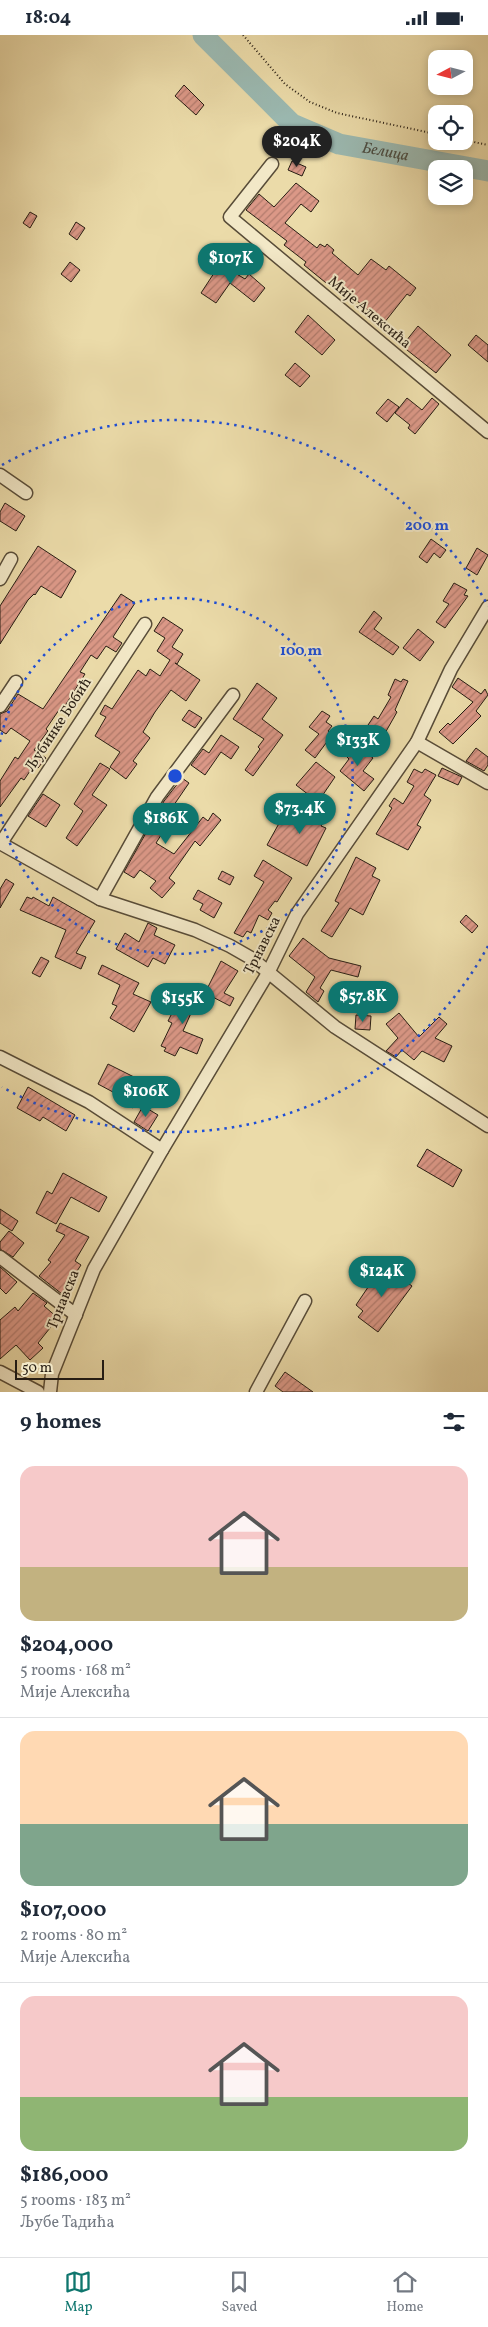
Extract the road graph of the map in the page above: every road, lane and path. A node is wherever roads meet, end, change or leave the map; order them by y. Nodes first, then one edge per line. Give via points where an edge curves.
1 (243, 35) edge
2 (428, 132) edge
3 (473, 142) edge
4 (488, 145) edge
5 (272, 164) dead end
6 (488, 432) edge
7 (0, 475) edge
8 (26, 493) dead end
9 (11, 559) dead end
10 (0, 579) edge
11 (487, 611) edge
12 (144, 624) dead end
13 (16, 682) dead end
14 (233, 695) dead end
15 (0, 706) edge
16 (417, 742) junction
17 (488, 783) edge
18 (0, 843) edge
19 (100, 899) junction
20 (268, 973) junction
21 (0, 1057) edge
22 (488, 1126) edge
23 (162, 1150) junction
24 (0, 1257) edge
25 (306, 1301) dead end
26 (76, 1315) junction
27 (0, 1371) edge
28 (38, 1392) edge
29 (50, 1392) edge
30 (256, 1392) edge

1 - 2 path via 285,84 310,102 337,113
3 - 4 path
5 - 6 street, Мије Алексића via 230,217
7 - 8 street
9 - 10 street
11 - 16 street, Трнавска via 450,669
12 - 18 street, Љубинке Бобић
13 - 15 street
14 - 19 street via 158,797
16 - 17 street
16 - 20 street, Трнавска via 297,914
18 - 19 street
19 - 20 street via 195,930 251,958
20 - 22 street via 334,1027
20 - 23 street, Трнавска
21 - 23 street via 89,1102
23 - 26 street, Трнавска via 94,1269
24 - 26 street
25 - 30 street
26 - 29 street, Трнавска via 52,1374
27 - 28 street

